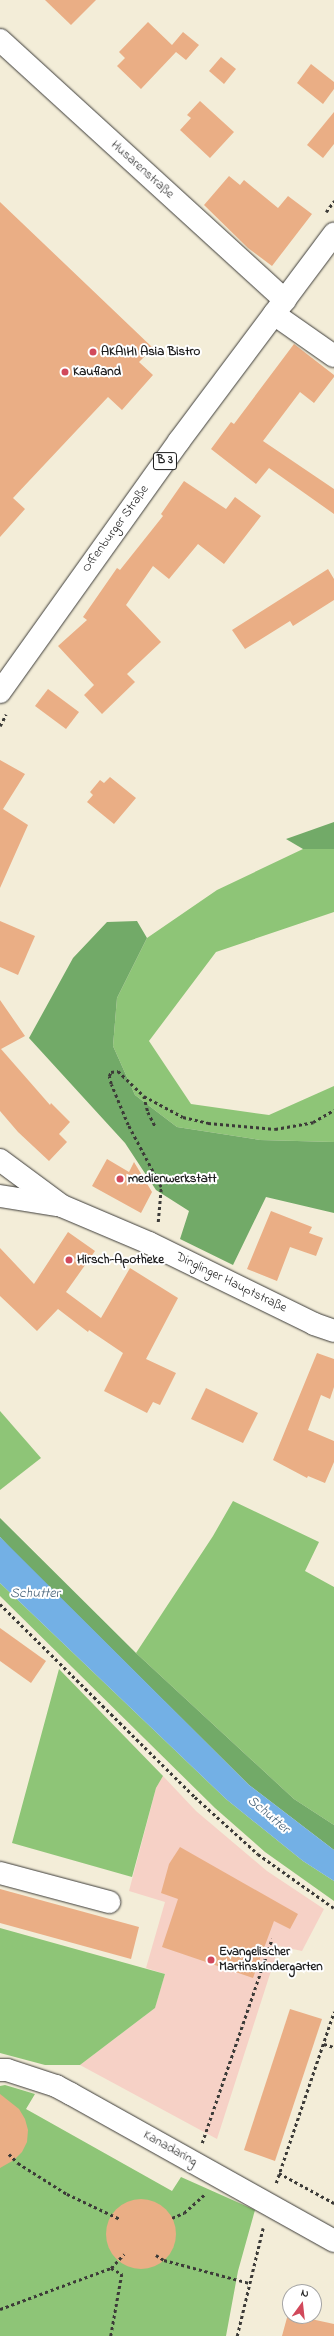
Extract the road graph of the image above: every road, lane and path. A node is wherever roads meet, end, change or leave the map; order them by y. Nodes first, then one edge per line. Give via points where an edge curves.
1 (0, 40) edge
2 (334, 234) edge
3 (279, 307) junction
4 (334, 356) edge
5 (0, 692) edge
6 (144, 1096) junction
7 (334, 1110) edge
8 (155, 1126) dead end
9 (0, 1160) edge
10 (0, 1196) edge
11 (62, 1206) junction
12 (157, 1229) dead end
13 (334, 1330) edge
14 (0, 1604) edge
15 (0, 1872) edge
16 (109, 1902) dead end
17 (334, 1908) edge
18 (272, 1939) dead end
19 (334, 2012) edge
20 (324, 2044) junction
21 (334, 2047) edge
22 (0, 2070) edge
23 (9, 2154) dead end
24 (193, 2161) junction
25 (279, 2173) junction
26 (220, 2177) junction
27 (334, 2203) edge
28 (269, 2205) junction
29 (172, 2218) dead end
30 (120, 2219) dead end
31 (334, 2241) edge
32 (124, 2254) dead end
33 (156, 2255) dead end
34 (111, 2268) junction
35 (249, 2283) junction
36 (0, 2309) edge
37 (111, 2336) edge
38 (237, 2336) edge

1 - 3 street, Husarenstraße
2 - 3 street, Offenburger Straße / B 3
3 - 4 street, Husarenstraße
3 - 5 street, Offenburger Straße / B 3 via 179,440
6 - 7 path via 183,1117 208,1123 275,1129 314,1122
6 - 8 path
6 - 12 path via 118,1070 111,1072 111,1084 128,1125 161,1187
9 - 11 street, Dinglinger Hauptstraße
10 - 11 street, Dinglinger Hauptstraße
11 - 13 street, Dinglinger Hauptstraße via 149,1243 314,1324
14 - 17 path via 200,1802 258,1854
15 - 16 street
18 - 24 path via 207,2134
19 - 20 path
20 - 21 path
20 - 25 path
22 - 24 street, Kanadaring via 56,2086
23 - 30 path via 18,2164 67,2194
24 - 26 street, Kanadaring
25 - 27 path
25 - 28 path
26 - 28 street, Kanadaring
26 - 29 path via 198,2202 184,2213
28 - 31 street, Kanadaring
28 - 35 path
32 - 34 path
33 - 35 path via 164,2260
34 - 36 path
34 - 37 path via 122,2274
35 - 38 path

